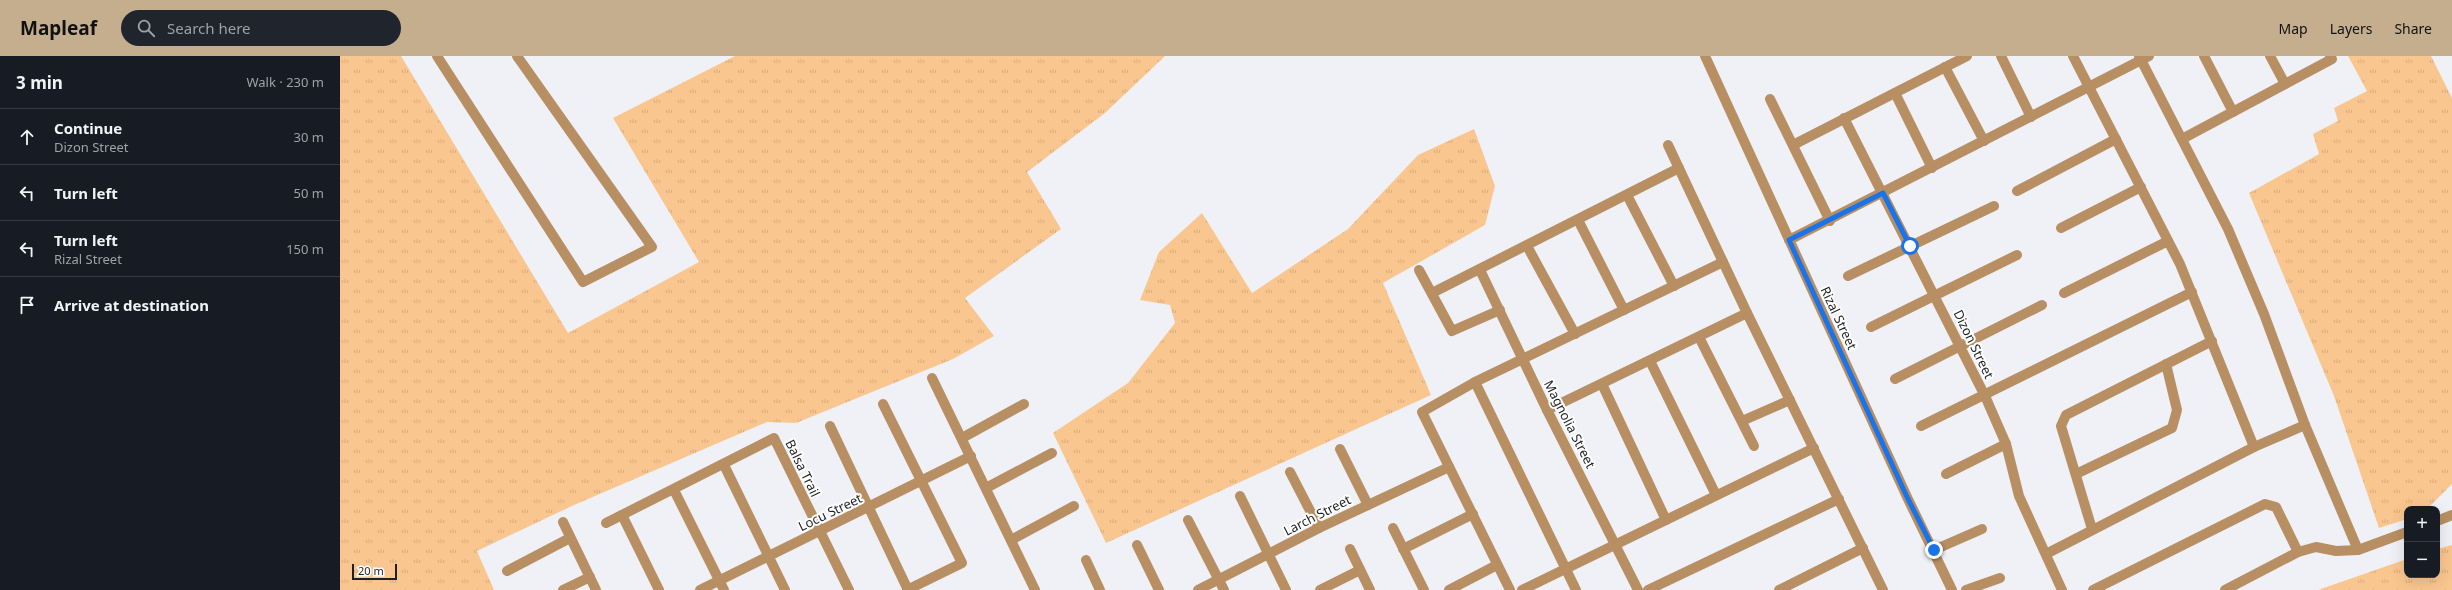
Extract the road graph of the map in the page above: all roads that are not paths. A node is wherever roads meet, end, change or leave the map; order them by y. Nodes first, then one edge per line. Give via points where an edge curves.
1 (437, 56) edge
2 (517, 56) edge
3 (1704, 56) edge
4 (1967, 56) edge
5 (2001, 56) edge
6 (2073, 56) edge
7 (2204, 56) edge
8 (2330, 56) edge
9 (2143, 57) edge
10 (2272, 60) edge
11 (1946, 67) junction
12 (2285, 84) junction
13 (2089, 87) junction
14 (1895, 93) junction
15 (1770, 99) dead end
16 (2233, 112) junction
17 (2031, 117) junction
18 (1844, 118) junction
19 (2116, 139) junction
20 (2182, 139) junction
21 (1984, 141) junction
22 (1668, 145) dead end
23 (1793, 145) junction
24 (1679, 168) junction
25 (1932, 168) junction
26 (2141, 187) junction
27 (2018, 191) dead end
28 (1883, 193) junction
29 (1627, 195) junction
30 (1994, 206) dead end
31 (1578, 220) junction
32 (1830, 220) junction
33 (2061, 228) dead end
34 (1789, 240) junction
35 (2168, 241) junction
36 (1527, 246) junction
37 (1910, 246) junction
38 (2017, 255) dead end
39 (1723, 262) junction
40 (1419, 270) dead end
41 (1480, 270) junction
42 (1848, 276) dead end
43 (1674, 286) junction
44 (2192, 292) junction
45 (1432, 293) junction
46 (2064, 293) dead end
47 (1935, 295) junction
48 (2042, 305) dead end
49 (1500, 310) junction
50 (1624, 310) junction
51 (1747, 313) junction
52 (1871, 327) dead end
53 (1575, 334) junction
54 (1699, 337) junction
55 (2212, 340) junction
56 (1961, 347) junction
57 (1523, 360) junction
58 (1650, 361) junction
59 (2166, 364) junction
60 (932, 378) dead end
61 (1895, 379) dead end
62 (1475, 382) junction
63 (1602, 384) junction
64 (1985, 396) junction
65 (1790, 400) junction
66 (883, 404) dead end
67 (1024, 404) dead end
68 (1547, 410) junction
69 (1742, 421) junction
70 (2305, 425) junction
71 (830, 426) dead end
72 (1921, 426) dead end
73 (962, 438) junction
74 (2006, 444) junction
75 (1754, 446) dead end
76 (2254, 447) junction
77 (1814, 448) junction
78 (1340, 449) dead end
79 (1052, 453) dead end
80 (971, 456) junction
81 (724, 465) junction
82 (1449, 467) junction
83 (1290, 472) dead end
84 (1946, 474) dead end
85 (2076, 474) junction
86 (921, 481) junction
87 (986, 488) junction
88 (674, 490) junction
89 (1716, 495) junction
90 (1240, 496) dead end
91 (1839, 499) junction
92 (1368, 505) junction
93 (1074, 506) dead end
94 (869, 507) junction
95 (1473, 514) junction
96 (622, 515) junction
97 (2452, 515) edge
98 (1188, 520) dead end
99 (1666, 520) junction
100 (2440, 520) edge
101 (562, 522) dead end
102 (606, 523) dead end
103 (1319, 528) junction
104 (1393, 528) dead end
105 (1982, 529) dead end
106 (2092, 529) junction
107 (820, 531) junction
108 (2404, 533) edge
109 (570, 538) junction
110 (1011, 540) junction
111 (1616, 544) junction
112 (1137, 545) dead end
113 (1863, 548) junction
114 (1350, 549) dead end
115 (1404, 549) junction
116 (1934, 550) junction
117 (2358, 550) junction
118 (2298, 552) junction
119 (2046, 554) junction
120 (1269, 555) junction
121 (768, 557) junction
122 (1086, 560) dead end
123 (1498, 565) junction
124 (1565, 569) junction
125 (1360, 570) junction
126 (507, 571) dead end
127 (590, 577) junction
128 (2000, 578) dead end
129 (1218, 580) junction
130 (719, 581) junction
131 (563, 590) edge
132 (596, 590) edge
133 (659, 590) edge
134 (700, 590) edge
135 (724, 590) edge
136 (785, 590) edge
137 (849, 590) edge
138 (908, 590) edge
139 (1035, 590) edge
140 (1100, 590) edge
141 (1159, 590) edge
142 (1198, 590) edge
143 (1224, 590) edge
144 (1286, 590) edge
145 (1320, 590) edge
146 (1370, 590) edge
147 (1424, 590) edge
148 (1448, 590) edge
149 (1510, 590) edge
150 (1522, 590) edge
151 (1576, 590) edge
152 (1638, 590) edge
153 (1648, 590) edge
154 (1779, 590) edge
155 (1883, 590) edge
156 (1952, 590) edge
157 (1966, 590) edge
158 (2062, 590) edge
159 (2093, 590) edge
160 (2225, 590) edge

1 - 2 street via 583,282 652,247
3 - 34 street, Rizal Street
4 - 11 street
5 - 17 street
6 - 13 street
7 - 16 street
8 - 12 street via 2332,59
9 - 13 street
9 - 20 street
10 - 12 street
11 - 14 street
11 - 21 street
12 - 16 street
13 - 17 street
13 - 19 street
14 - 18 street
14 - 25 street
15 - 23 street
16 - 20 street
17 - 21 street
18 - 23 street
18 - 28 street, Dizon Street
19 - 26 street
19 - 27 street
20 - 70 street via 2228,229 2264,314
21 - 25 street
22 - 24 street
23 - 32 street
24 - 29 street
24 - 39 street
25 - 28 street
26 - 33 street
26 - 35 street
28 - 32 street
28 - 37 street, Dizon Street
29 - 31 street
29 - 43 street
30 - 37 street
31 - 36 street
31 - 50 street
32 - 34 street
34 - 116 street, Rizal Street via 1907,497
35 - 44 street
35 - 46 street
36 - 41 street
36 - 53 street
37 - 42 street
37 - 47 street, Dizon Street
38 - 47 street
39 - 43 street
39 - 51 street
40 - 45 street
41 - 45 street
41 - 49 street, Magnolia Street
43 - 50 street
44 - 55 street
44 - 64 street
45 - 49 street via 1452,330
47 - 52 street
47 - 56 street, Dizon Street
48 - 56 street
49 - 57 street, Magnolia Street
50 - 53 street
51 - 54 street
51 - 65 street
53 - 57 street
54 - 58 street
54 - 69 street
55 - 59 street
55 - 76 street
56 - 61 street
56 - 64 street, Dizon Street
57 - 62 street
57 - 68 street, Magnolia Street
58 - 63 street
58 - 89 street
59 - 85 street via 2177,410 2172,428
59 - 85 street via 2066,415 2061,426
60 - 73 street
62 - 82 street via 1422,412
62 - 124 street
63 - 68 street
63 - 99 street
64 - 72 street
64 - 74 street, Dizon Street
65 - 69 street
65 - 77 street
66 - 86 street
67 - 73 street
68 - 111 street, Magnolia Street
69 - 75 street
70 - 76 street
70 - 117 street
71 - 94 street
73 - 80 street
74 - 84 street
74 - 119 street, Dizon Street via 2019,496
76 - 106 street
77 - 89 street
77 - 91 street
78 - 92 street
79 - 87 street
80 - 86 street, Locu Street
80 - 87 street
81 - 88 street
81 - 107 street, Balsa Trail via 774,438
81 - 121 street
82 - 92 street, Larch Street
82 - 95 street
83 - 103 street
85 - 106 street
86 - 94 street, Locu Street
86 - 138 street via 962,563
87 - 110 street
88 - 96 street
88 - 130 street
89 - 99 street
90 - 120 street
91 - 113 street
91 - 153 street
92 - 103 street, Larch Street
93 - 110 street
94 - 107 street, Locu Street
94 - 138 street
95 - 115 street
95 - 123 street
96 - 102 street
96 - 133 street
97 - 100 street
98 - 129 street
99 - 111 street
101 - 109 street
103 - 120 street, Larch Street
104 - 115 street
105 - 116 street
106 - 119 street
107 - 121 street, Locu Street
107 - 137 street, Balsa Trail
108 - 117 street
109 - 126 street
109 - 127 street
110 - 139 street
111 - 124 street
111 - 152 street, Magnolia Street
112 - 141 street
113 - 154 street
113 - 155 street
114 - 125 street
115 - 147 street
116 - 156 street, Rizal Street
117 - 118 street via 2336,551 2316,546
118 - 159 street via 2276,507 2265,504
118 - 160 street
119 - 158 street, Dizon Street
120 - 129 street, Larch Street
120 - 144 street
121 - 130 street, Locu Street
121 - 136 street
122 - 140 street
123 - 148 street
123 - 149 street
124 - 150 street
124 - 151 street
125 - 145 street
125 - 146 street
127 - 131 street
127 - 132 street
128 - 157 street
129 - 142 street, Larch Street
129 - 143 street
130 - 134 street, Locu Street
130 - 135 street

